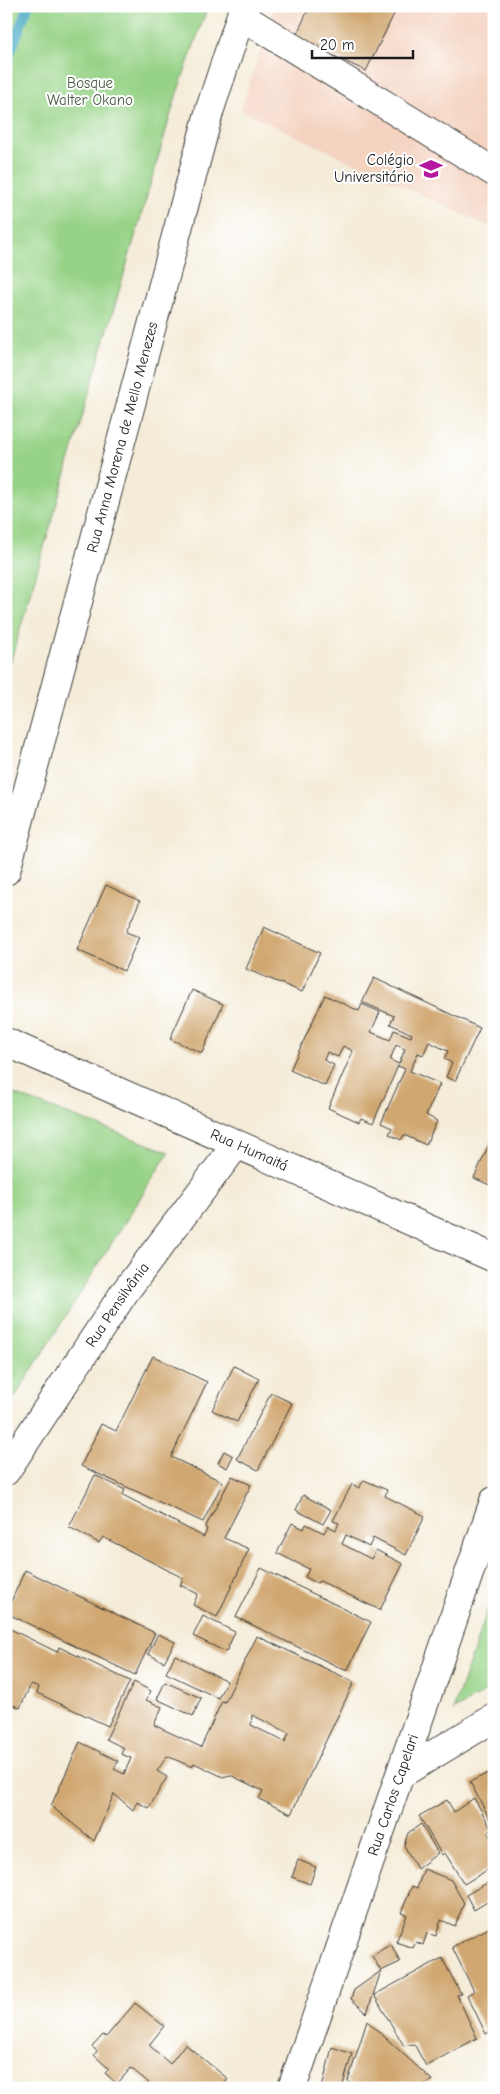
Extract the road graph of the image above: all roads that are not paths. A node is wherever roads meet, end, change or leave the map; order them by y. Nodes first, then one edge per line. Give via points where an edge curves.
1 (243, 11) edge
2 (494, 172) edge
3 (6, 871) edge
4 (6, 1042) edge
5 (236, 1145) junction
6 (494, 1258) edge
7 (6, 1471) edge
8 (494, 1502) edge
9 (494, 1718) edge
10 (401, 1774) junction
11 (292, 2088) edge

1 - 2 street
1 - 3 street, Rua Anna Morena de Mello Menezes via 210,109
4 - 5 street, Rua Humaitá
5 - 6 street, Rua Humaitá
5 - 7 street, Rua Pensilvânia via 124,1293
8 - 10 street, Rua Carlos Capelari
9 - 10 street
10 - 11 street, Rua Carlos Capelari

